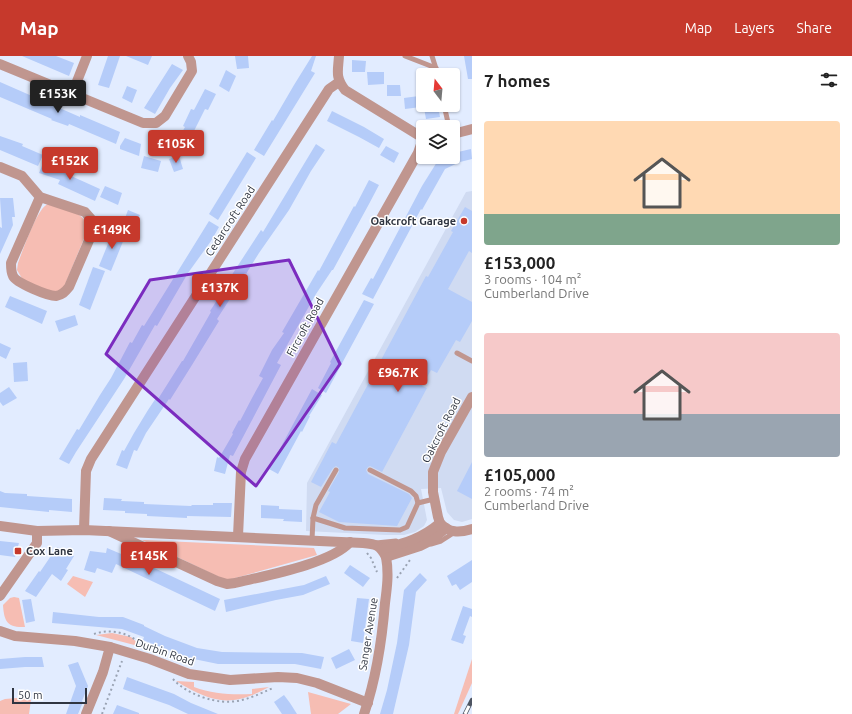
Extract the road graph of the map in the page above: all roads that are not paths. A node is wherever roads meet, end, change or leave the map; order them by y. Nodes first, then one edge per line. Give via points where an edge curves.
1 (86, 56) edge
2 (188, 56) edge
3 (339, 56) edge
4 (405, 56) edge
5 (432, 56) edge
6 (0, 64) edge
7 (436, 68) joint
8 (339, 82) junction
9 (72, 94) junction
10 (472, 129) edge
11 (460, 132) edge
12 (416, 134) edge
13 (416, 157) edge
14 (0, 167) edge
15 (40, 197) junction
16 (457, 353) dead end
17 (472, 361) edge
18 (472, 397) edge
19 (336, 470) dead end
20 (370, 470) dead end
21 (434, 499) junction
22 (418, 502) junction
23 (313, 518) junction
24 (0, 526) edge
25 (447, 528) junction
26 (472, 529) edge
27 (84, 530) junction
28 (37, 531) junction
29 (109, 531) junction
30 (238, 536) junction
31 (312, 540) junction
32 (353, 542) junction
33 (419, 542) junction
34 (371, 544) junction
35 (384, 553) junction
36 (0, 596) edge
37 (0, 631) edge
38 (110, 647) junction
39 (368, 703) junction
40 (86, 714) edge
41 (364, 714) edge

1 - 9 street
2 - 9 street via 192,71 165,116 156,123 143,123
3 - 8 street
4 - 7 lane
5 - 7 lane
6 - 9 street
8 - 12 street via 345,90
8 - 27 street, Cedarcroft Road via 329,89 91,459 86,471
10 - 11 street
13 - 30 street, Fircroft Road via 245,459 241,472
14 - 15 street via 22,176
15 - 15 street via 85,212 92,220 92,231 69,287 57,296 51,296 18,282 13,277 11,263
16 - 17 lane
18 - 21 street, Oakcroft Road via 433,472
19 - 23 lane via 316,505
20 - 22 lane via 411,491
21 - 22 lane
21 - 25 street, Oakcroft Road
22 - 23 lane via 407,527 400,530 346,528
23 - 31 lane
24 - 28 street
25 - 26 street
25 - 33 street via 432,540
27 - 28 street
27 - 29 street
28 - 36 street via 36,543
29 - 30 street
29 - 32 street via 217,582 227,584 311,564 337,553
30 - 31 street
31 - 32 street
32 - 34 street
33 - 34 lane
33 - 35 street
34 - 35 street
35 - 39 street, Sanger Avenue via 388,574 382,636
37 - 38 street, Durbin Road via 15,636
38 - 39 street, Durbin Road via 189,674 230,680 278,677 317,682
38 - 40 street
39 - 41 street, Sanger Avenue

